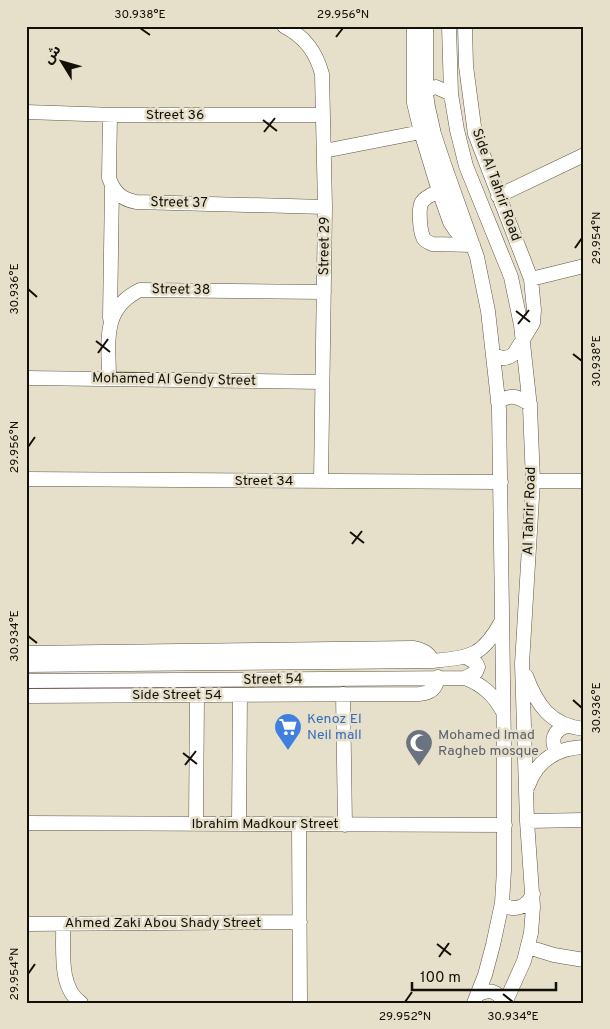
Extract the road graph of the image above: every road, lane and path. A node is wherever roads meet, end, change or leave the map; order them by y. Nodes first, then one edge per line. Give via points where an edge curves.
1 (284, 26) edge
2 (414, 26) edge
3 (426, 26) edge
4 (449, 26) edge
5 (456, 26) edge
6 (465, 26) edge
7 (449, 46) junction
8 (426, 52) junction
9 (426, 94) junction
10 (451, 94) junction
11 (26, 112) edge
12 (110, 114) junction
13 (323, 115) junction
14 (421, 132) junction
15 (324, 151) junction
16 (584, 155) edge
17 (466, 166) junction
18 (491, 180) junction
19 (112, 187) junction
20 (438, 191) junction
21 (498, 196) junction
22 (325, 207) junction
23 (473, 246) junction
24 (584, 266) edge
25 (531, 279) junction
26 (324, 292) junction
27 (110, 328) junction
28 (523, 340) junction
29 (493, 354) junction
30 (26, 378) edge
31 (109, 379) junction
32 (322, 382) junction
33 (498, 402) junction
34 (530, 404) junction
35 (26, 479) edge
36 (321, 481) junction
37 (533, 481) junction
38 (501, 482) junction
39 (584, 482) edge
40 (502, 622) junction
41 (26, 653) edge
42 (466, 657) junction
43 (434, 661) junction
44 (522, 664) junction
45 (26, 665) edge
46 (438, 677) junction
47 (466, 678) junction
48 (313, 679) junction
49 (180, 680) junction
50 (26, 681) edge
51 (343, 694) junction
52 (180, 695) junction
53 (197, 695) junction
54 (240, 695) junction
55 (313, 695) junction
56 (26, 696) edge
57 (504, 713) junction
58 (567, 726) junction
59 (584, 729) edge
60 (584, 747) edge
61 (557, 752) junction
62 (526, 789) junction
63 (527, 820) junction
64 (584, 820) edge
65 (26, 823) edge
66 (196, 824) junction
67 (239, 824) junction
68 (299, 824) junction
69 (345, 825) junction
70 (505, 825) junction
71 (533, 894) junction
72 (502, 903) junction
73 (300, 922) junction
74 (26, 924) edge
75 (63, 924) junction
76 (528, 947) junction
77 (554, 955) junction
78 (584, 960) edge
79 (584, 969) edge
80 (476, 999) edge
81 (81, 1003) edge
82 (300, 1003) edge
83 (504, 1003) edge

1 - 13 street, Street 29 via 313,50 322,74
2 - 14 street via 414,103
3 - 8 street, Al Tahrir Road
4 - 7 street, Al Tahrir Road
5 - 7 street
6 - 18 street, Side Al Tahrir Road via 474,134
7 - 8 street via 438,60 429,58
7 - 10 street, Al Tahrir Road
8 - 9 street, Al Tahrir Road
9 - 10 street via 436,87
9 - 23 street, Al Tahrir Road via 434,134
10 - 17 street, Al Tahrir Road
11 - 12 street, Street 36
12 - 13 street, Street 36
12 - 19 street
13 - 15 street, Street 29
14 - 15 street
14 - 20 street
15 - 22 street, Street 29
16 - 21 street
17 - 18 street
17 - 28 street, Al Tahrir Road via 510,277
18 - 21 street, Side Al Tahrir Road
19 - 22 street, Street 37 via 126,200 136,202
19 - 27 street
20 - 23 street via 452,227
20 - 23 street via 421,204 422,236 432,244
21 - 25 street, Side Al Tahrir Road
22 - 26 street, Street 29
23 - 29 street, Al Tahrir Road via 488,311
24 - 25 street
25 - 28 street, Side Al Tahrir Road via 533,319
26 - 27 street, Street 38 via 140,290 119,304
26 - 32 street, Street 29
27 - 31 street, Street 38
28 - 29 street via 510,356 501,358
28 - 34 street, Al Tahrir Road
29 - 33 street, Al Tahrir Road
30 - 31 street, Mohamed Al Gendy Street
31 - 32 street, Mohamed Al Gendy Street
32 - 36 street, Street 29
33 - 34 street via 514,396
33 - 38 street, Al Tahrir Road
34 - 37 street, Al Tahrir Road
35 - 36 street, Street 34
36 - 38 street, Street 34
37 - 39 street
37 - 44 street, Al Tahrir Road
38 - 40 street, Al Tahrir Road
40 - 42 street, Street 54 via 486,645 476,654
40 - 57 street, Al Tahrir Road
41 - 43 street via 414,648 429,653
42 - 43 street, Street 54
42 - 47 street via 476,662 478,667
43 - 45 street, Street 54
44 - 58 street via 540,706
44 - 62 street, Al Tahrir Road
46 - 47 street, Street 54
46 - 48 street, Street 54
46 - 51 street, Side Street 54 via 436,687 429,693
47 - 57 street, Street 54 via 489,691
48 - 49 street, Street 54
48 - 55 street
49 - 50 street, Street 54
49 - 52 street
51 - 55 street, Side Street 54
51 - 69 street
52 - 53 street, Side Street 54
52 - 56 street, Side Street 54
53 - 54 street, Side Street 54
53 - 66 street
54 - 55 street, Side Street 54
54 - 67 street
57 - 70 street, Al Tahrir Road
58 - 59 street
58 - 61 street via 553,737
60 - 61 street via 570,747
61 - 62 street via 532,773
62 - 63 street, Al Tahrir Road
63 - 64 street
63 - 71 street, Al Tahrir Road
65 - 66 street, Ibrahim Madkour Street
66 - 67 street, Ibrahim Madkour Street
67 - 68 street, Ibrahim Madkour Street
68 - 69 street, Ibrahim Madkour Street
68 - 73 street
69 - 70 street, Ibrahim Madkour Street
70 - 72 street, Al Tahrir Road
71 - 72 street via 527,904 517,908 506,907
71 - 76 street, Al Tahrir Road
72 - 80 street, Al Tahrir Road via 494,945
73 - 75 street, Ahmed Zaki Abou Shady Street
73 - 82 street
74 - 75 street, Ahmed Zaki Abou Shady Street
75 - 81 street via 67,986
76 - 77 street
76 - 83 street, Al Tahrir Road
77 - 78 street
77 - 79 street
80 - 83 street via 484,991 493,992

